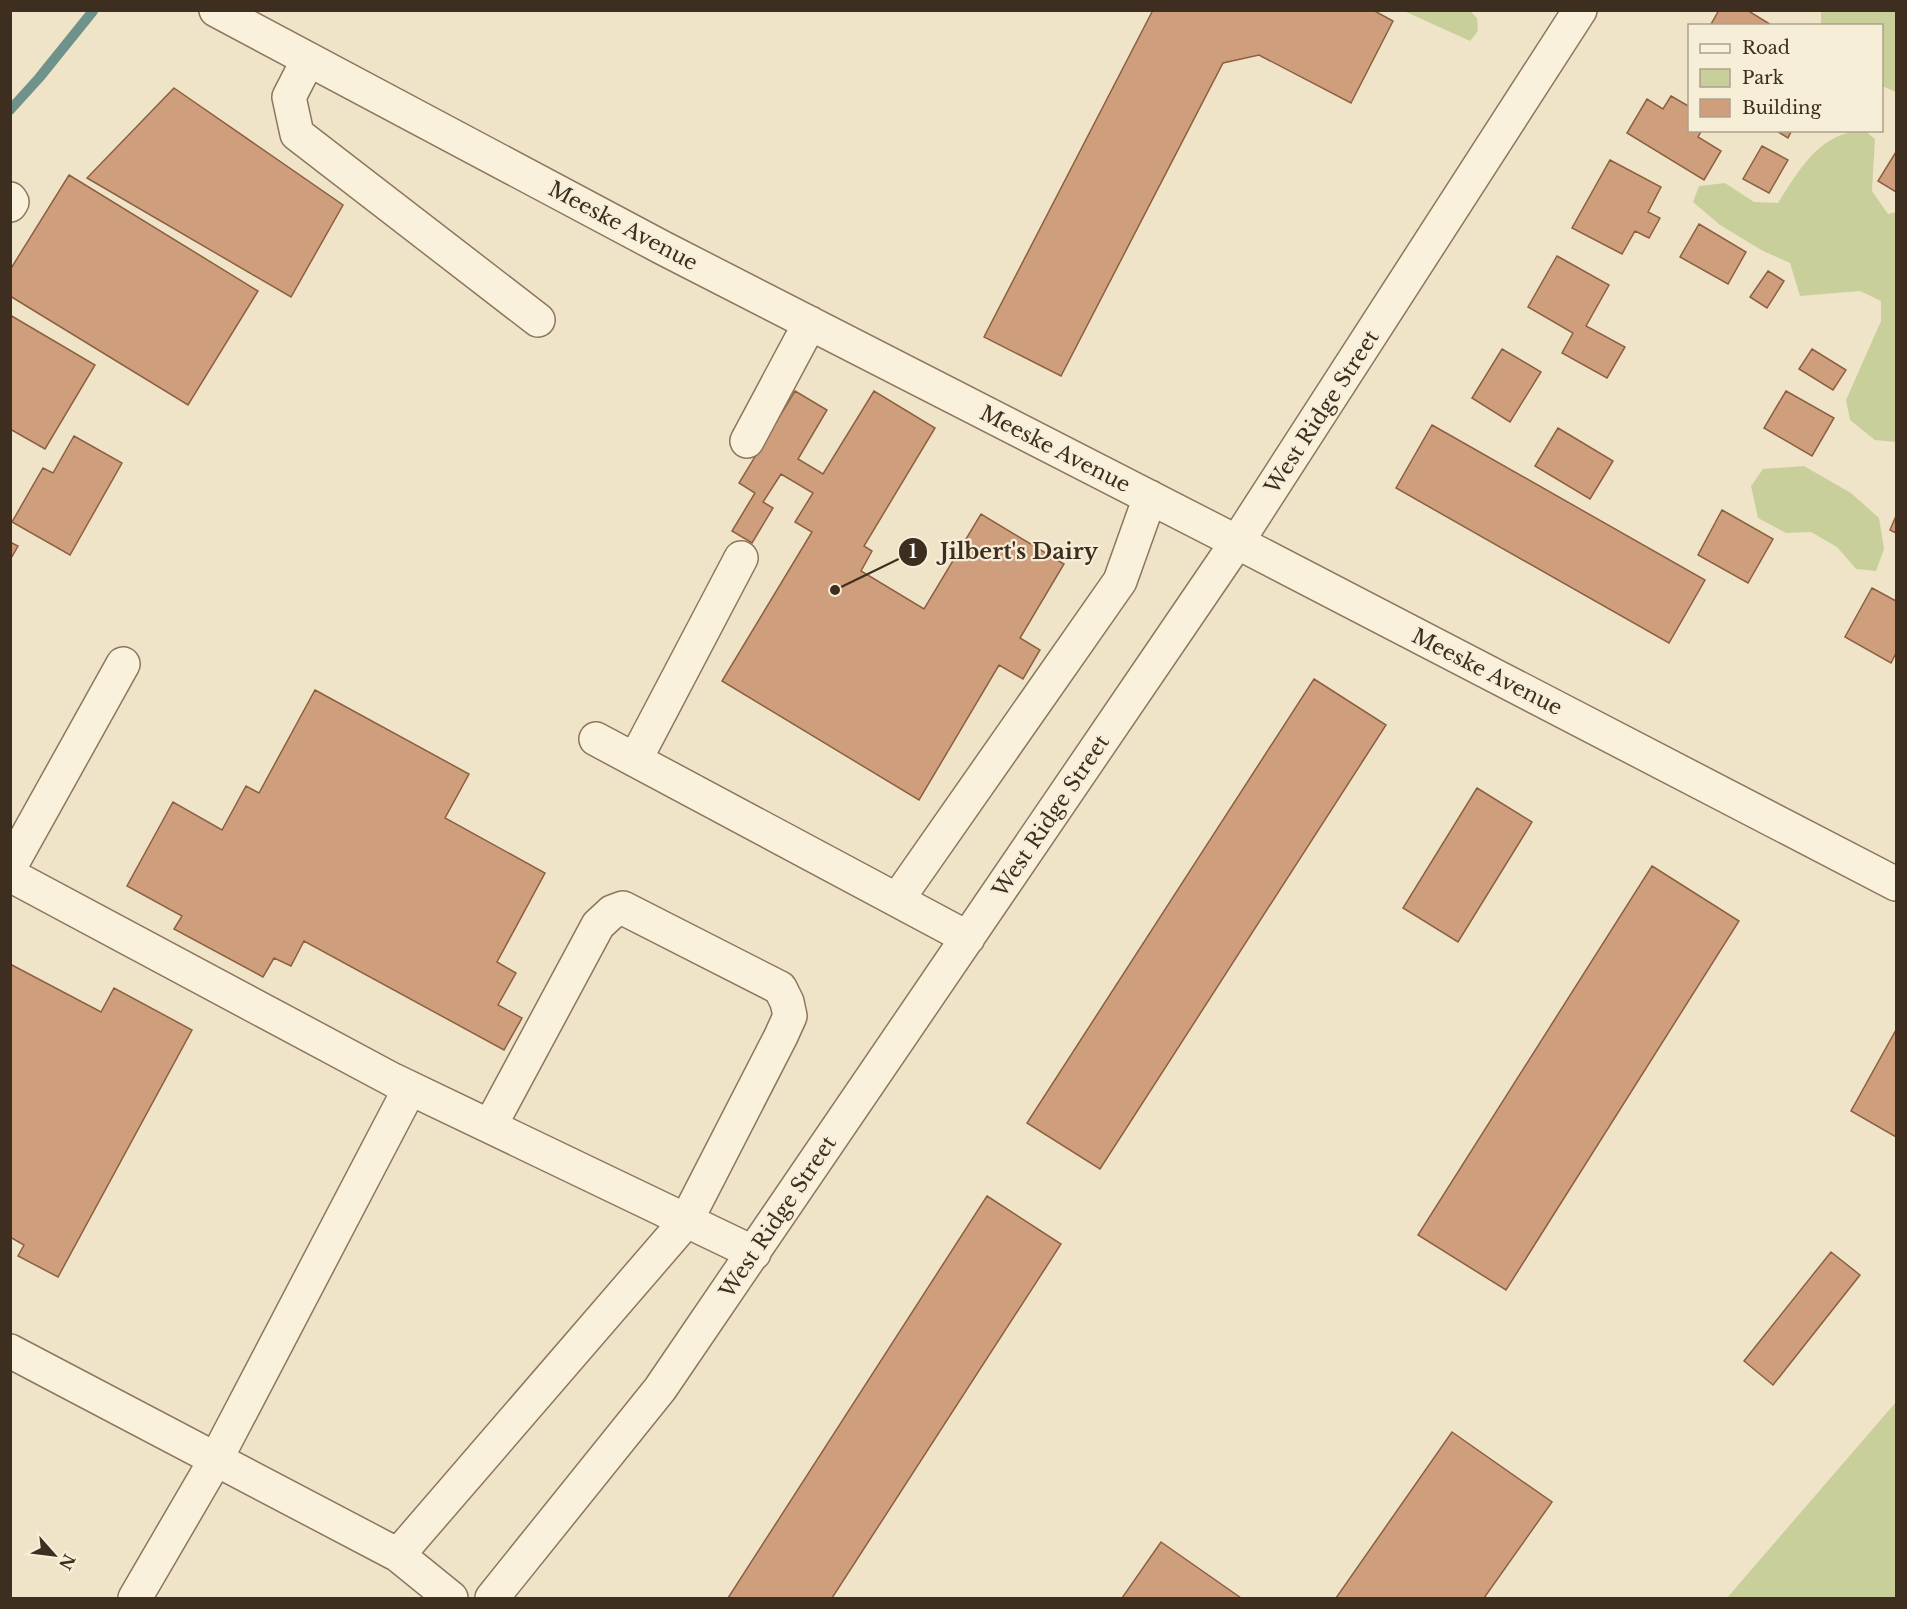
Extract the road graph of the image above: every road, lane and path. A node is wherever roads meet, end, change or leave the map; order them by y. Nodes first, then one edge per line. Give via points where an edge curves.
1 (216, 10) edge
2 (1580, 10) edge
3 (308, 60) junction
4 (10, 199) edge
5 (10, 205) edge
6 (538, 320) dead end
7 (810, 323) junction
8 (747, 441) dead end
9 (1150, 497) junction
10 (1238, 542) junction
11 (741, 558) dead end
12 (123, 664) dead end
13 (596, 739) dead end
14 (635, 760) junction
15 (10, 867) edge
16 (10, 875) edge
17 (1894, 877) edge
18 (897, 900) junction
19 (968, 938) junction
20 (410, 1088) junction
21 (490, 1126) junction
22 (686, 1221) junction
23 (753, 1253) junction
24 (10, 1351) edge
25 (216, 1459) junction
26 (398, 1555) junction
27 (135, 1599) edge
28 (451, 1599) edge
29 (492, 1599) edge

1 - 3 street, Meeske Avenue
2 - 10 street, West Ridge Street
3 - 6 street via 290,97 297,134
3 - 7 street, Meeske Avenue
4 - 5 street
7 - 8 street
7 - 9 street, Meeske Avenue
9 - 10 street, Meeske Avenue
9 - 18 street via 1120,581
10 - 17 street, Meeske Avenue
10 - 19 street, West Ridge Street
11 - 14 street
12 - 15 street
13 - 14 street
14 - 18 street
16 - 20 street
18 - 19 street
19 - 23 street, West Ridge Street
20 - 21 street
20 - 25 street
21 - 22 street
21 - 22 street via 598,925 623,908 634,912 780,988 790,1016
22 - 23 street
22 - 26 street
23 - 29 street, West Ridge Street via 660,1389
24 - 25 street
25 - 26 street
25 - 27 street
26 - 28 street

